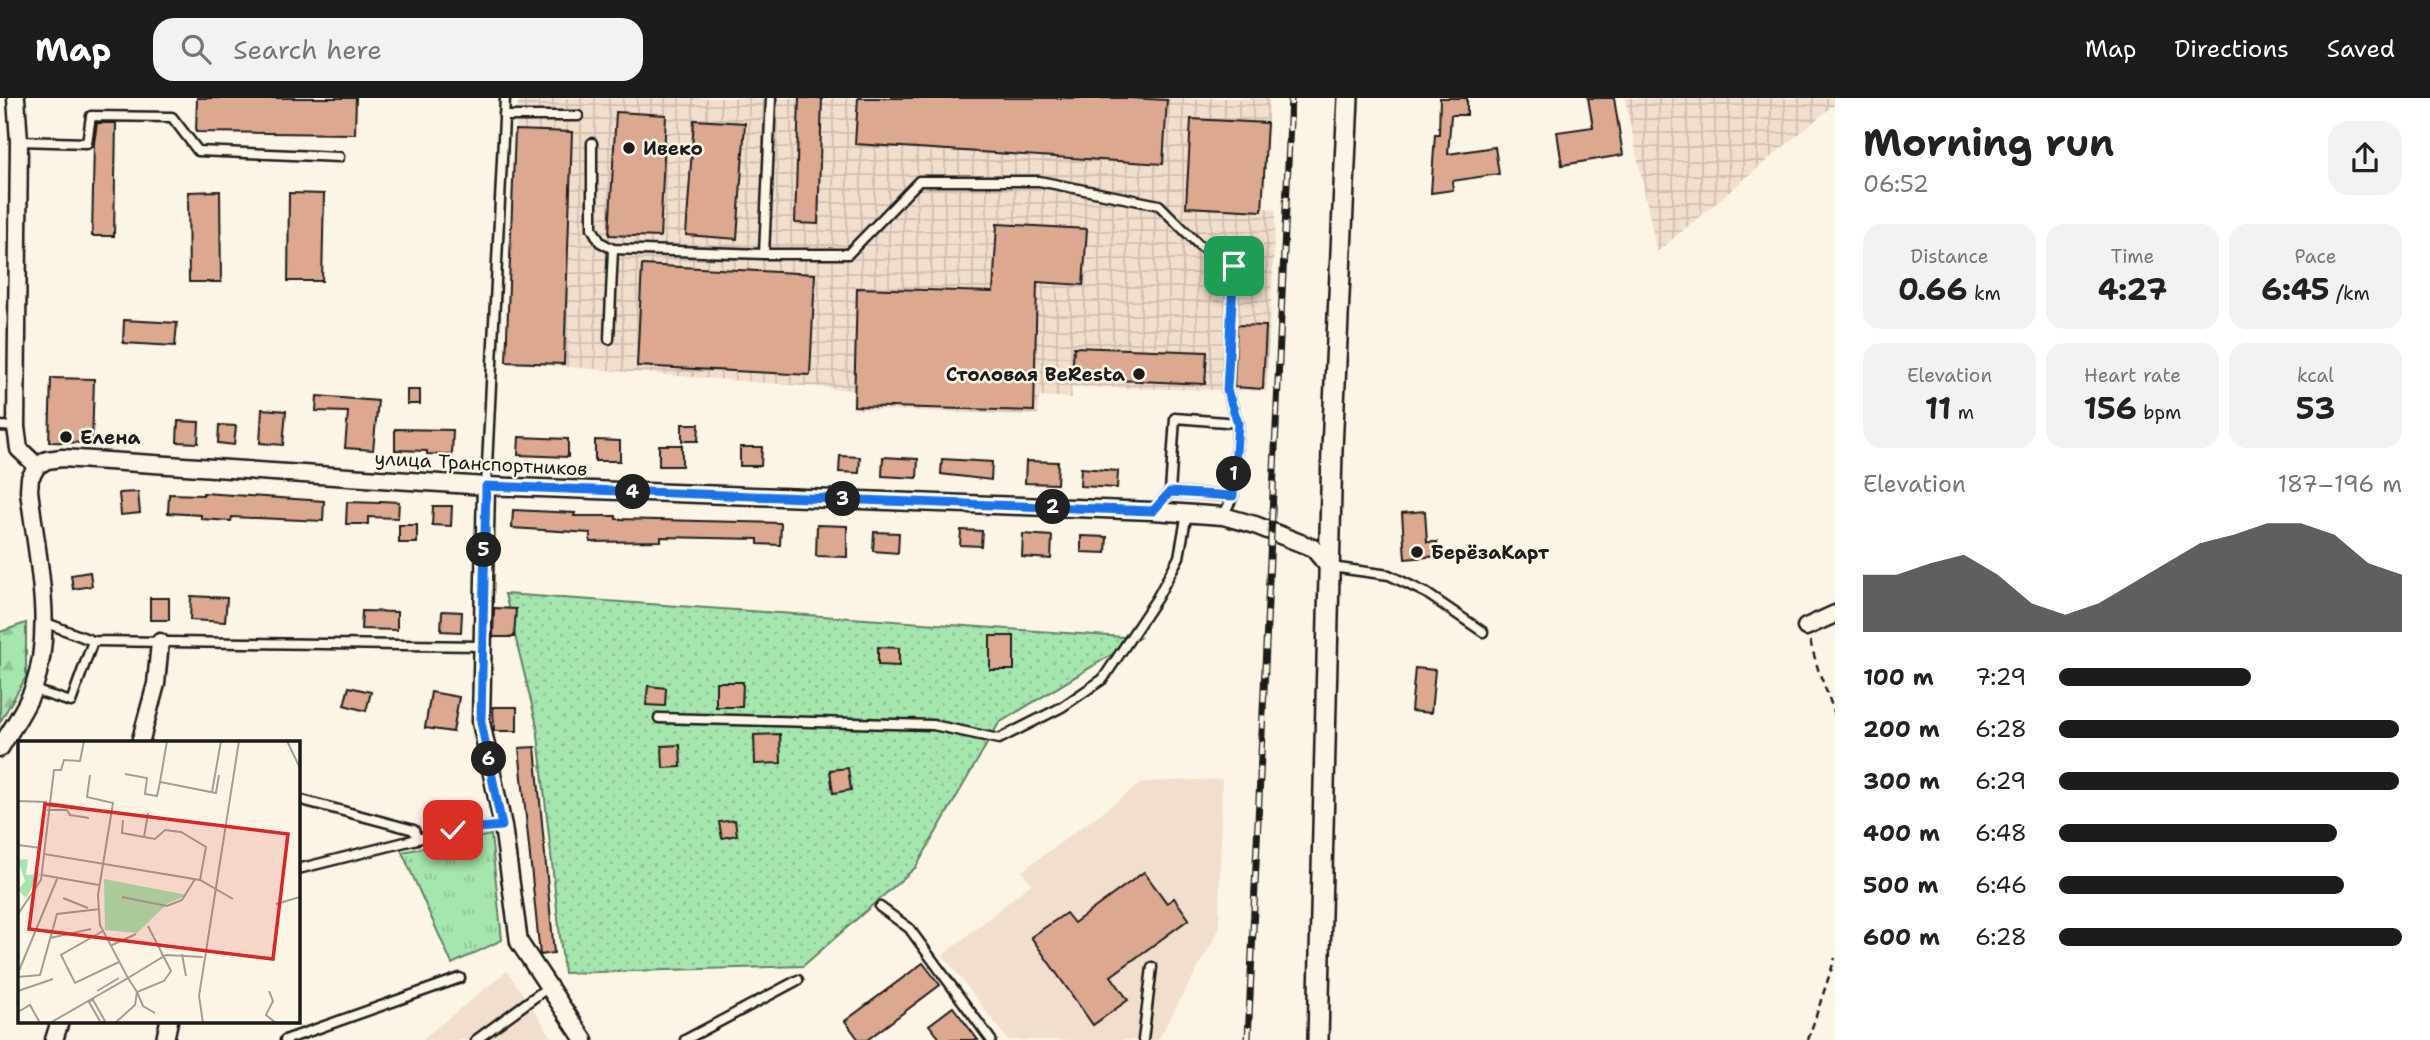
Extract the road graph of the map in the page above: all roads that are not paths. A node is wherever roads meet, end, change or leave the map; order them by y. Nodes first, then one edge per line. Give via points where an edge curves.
1 (16, 98) edge
2 (505, 98) edge
3 (771, 98) edge
4 (1348, 98) edge
5 (504, 116) junction
6 (578, 116) dead end
7 (19, 141) junction
8 (592, 143) dead end
9 (338, 157) dead end
10 (613, 249) junction
11 (764, 254) junction
12 (609, 338) dead end
13 (1238, 423) junction
14 (8, 426) edge
15 (37, 466) junction
16 (486, 486) junction
17 (1170, 492) junction
18 (1233, 496) junction
19 (1153, 511) junction
20 (1187, 513) junction
21 (1223, 516) junction
22 (1328, 566) junction
23 (1835, 614) edge
24 (44, 622) junction
25 (1806, 627) road end
26 (1483, 632) dead end
27 (93, 640) junction
28 (160, 642) junction
29 (481, 646) junction
30 (33, 690) junction
31 (660, 718) dead end
32 (141, 741) edge
33 (0, 748) edge
34 (299, 799) edge
35 (502, 826) junction
36 (417, 839) junction
37 (299, 869) edge
38 (880, 907) dead end
39 (1152, 967) dead end
40 (460, 978) dead end
41 (798, 980) dead end
42 (547, 988) junction
43 (59, 1023) edge
44 (54, 1040) edge
45 (285, 1040) edge
46 (476, 1040) edge
47 (584, 1040) edge
48 (685, 1040) edge
49 (991, 1040) edge
50 (1143, 1040) edge
51 (1318, 1040) edge

1 - 7 street
2 - 5 lane
3 - 11 lane
4 - 22 street
5 - 6 lane
5 - 16 lane
7 - 9 lane via 86,143 91,116 172,117 198,151
7 - 14 street
8 - 10 lane via 592,228 600,242
10 - 11 lane
10 - 12 lane
11 - 13 lane via 848,254 919,181 1039,181 1158,205 1199,245 1234,266 1227,390
13 - 17 lane via 1175,418
13 - 18 lane
14 - 15 street via 19,449
15 - 16 street, улица Транспортников via 62,458
15 - 24 street via 29,490
16 - 19 street, улица Транспортников
16 - 29 street
17 - 18 lane
17 - 19 lane
18 - 21 lane
19 - 20 street, улица Транспортников
20 - 21 street, улица Транспортников
20 - 31 lane via 1179,557 1102,679 1062,707 999,739 933,725
21 - 22 street, улица Транспортников via 1313,548
22 - 26 lane via 1389,575 1426,593
22 - 51 street
23 - 25 street
24 - 27 lane
24 - 30 street via 42,659
27 - 28 lane
27 - 30 lane via 71,702
28 - 29 lane
28 - 32 street via 156,684
29 - 35 street via 481,722
30 - 33 street
34 - 36 lane via 414,830
35 - 36 lane
35 - 42 street via 519,942
36 - 37 lane
38 - 49 lane via 909,928
39 - 50 lane
40 - 45 lane
41 - 48 lane
42 - 46 lane
42 - 47 street
43 - 44 street

